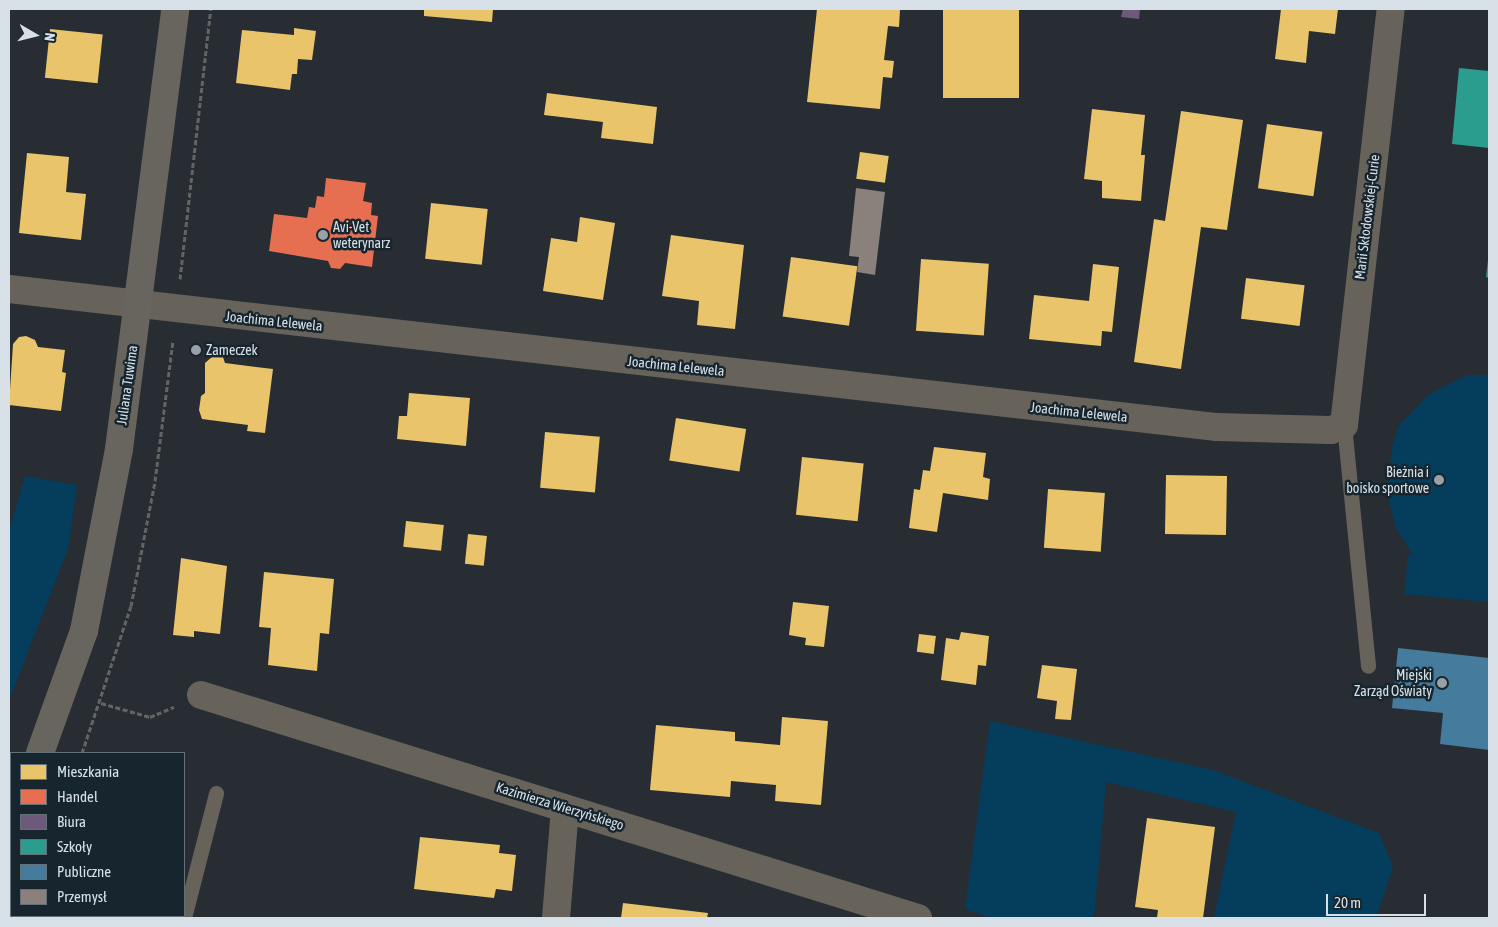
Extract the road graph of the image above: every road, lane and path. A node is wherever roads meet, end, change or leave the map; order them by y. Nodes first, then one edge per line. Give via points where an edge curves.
1 (175, 9) edge
2 (1391, 9) edge
3 (9, 289) edge
4 (138, 304) junction
5 (1344, 425) junction
6 (1368, 666) dead end
7 (201, 695) joint
8 (101, 703) dead end
9 (40, 752) edge
10 (216, 794) dead end
11 (565, 808) junction
12 (185, 914) edge
13 (556, 918) edge
14 (918, 918) edge

1 - 4 street, Juliana Tuwima
2 - 5 street, Marii Skłodowskiej-Curie
3 - 4 street, Joachima Lelewela
4 - 5 street, Joachima Lelewela via 1217,427 1330,430
4 - 9 street, Juliana Tuwima via 118,449 84,631
5 - 6 lane
7 - 8 path via 150,717
7 - 11 street, Kazimierza Wierzyńskiego
10 - 12 lane
11 - 13 street
11 - 14 street, Kazimierza Wierzyńskiego

